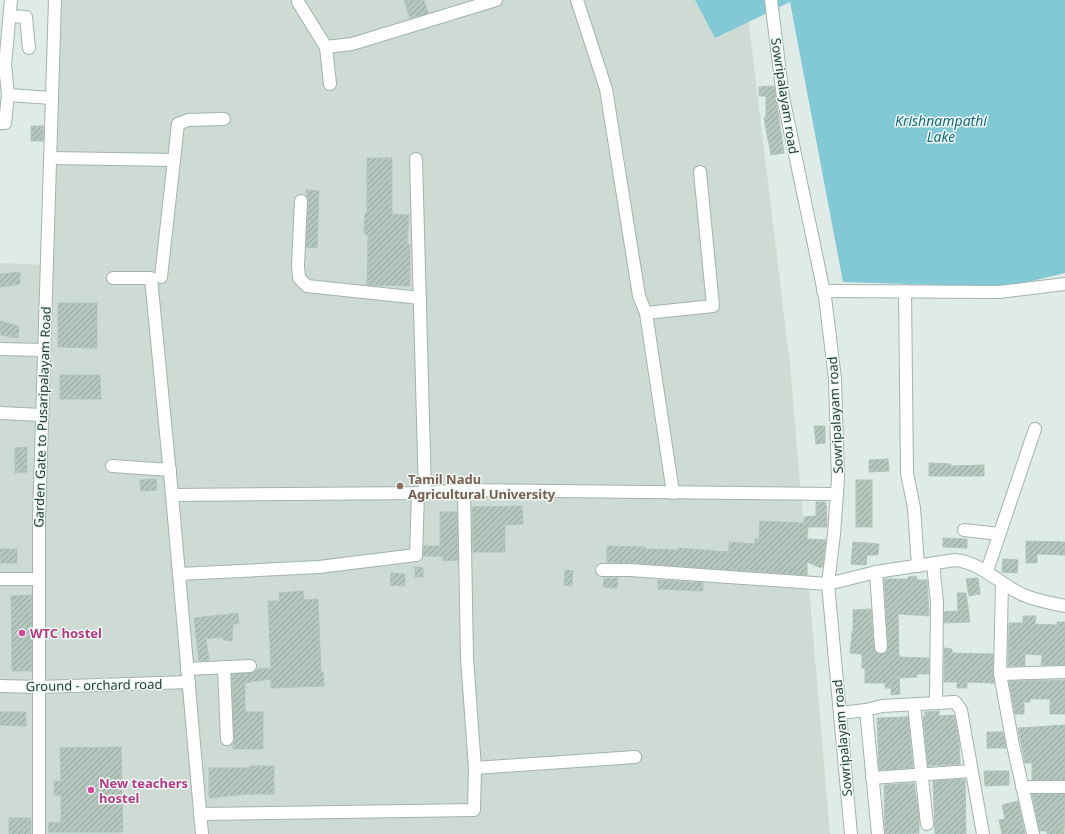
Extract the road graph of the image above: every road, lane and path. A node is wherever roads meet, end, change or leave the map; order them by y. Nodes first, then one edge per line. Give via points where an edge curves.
1 (11, 0) edge
2 (55, 0) edge
3 (496, 0) edge
4 (577, 0) edge
5 (772, 0) edge
6 (298, 2) dead end
7 (10, 16) junction
8 (30, 48) dead end
9 (326, 48) junction
10 (3, 65) edge
11 (330, 84) dead end
12 (8, 95) junction
13 (52, 98) junction
14 (224, 119) dead end
15 (0, 122) edge
16 (51, 158) junction
17 (416, 159) dead end
18 (174, 160) junction
19 (700, 172) dead end
20 (301, 201) dead end
21 (161, 277) dead end
22 (113, 278) dead end
23 (1065, 284) edge
24 (823, 291) junction
25 (905, 291) junction
26 (420, 298) junction
27 (646, 313) junction
28 (0, 349) edge
29 (44, 350) junction
30 (0, 413) edge
31 (42, 415) junction
32 (1035, 429) dead end
33 (112, 466) dead end
34 (170, 470) junction
35 (464, 490) junction
36 (421, 493) junction
37 (673, 493) junction
38 (837, 494) junction
39 (172, 495) junction
40 (964, 530) dead end
41 (999, 534) junction
42 (933, 564) junction
43 (918, 566) junction
44 (602, 570) dead end
45 (987, 571) junction
46 (876, 572) junction
47 (179, 574) junction
48 (0, 579) edge
49 (39, 579) junction
50 (1002, 583) junction
51 (828, 584) junction
52 (1065, 606) edge
53 (881, 647) dead end
54 (250, 666) dead end
55 (224, 667) junction
56 (187, 669) junction
57 (1065, 672) edge
58 (1000, 674) junction
59 (188, 682) junction
60 (0, 686) edge
61 (40, 687) junction
62 (936, 702) junction
63 (914, 705) junction
64 (866, 710) junction
65 (840, 713) junction
66 (227, 739) dead end
67 (635, 757) dead end
68 (475, 768) junction
69 (972, 771) junction
70 (921, 776) junction
71 (872, 778) junction
72 (1022, 787) junction
73 (1065, 787) edge
74 (200, 814) junction
75 (927, 824) dead end
76 (39, 834) edge
77 (202, 834) edge
78 (851, 834) edge
79 (878, 834) edge
80 (983, 834) edge
81 (1033, 834) edge

1 - 7 street
2 - 13 street, Garden Gate to Pusaripalayam Road
3 - 9 street via 352,44
4 - 27 street via 606,89 639,296
5 - 24 street, Sowripalayam road via 783,97
6 - 9 street
7 - 8 street via 26,17
7 - 10 street
9 - 11 street
10 - 12 street
12 - 13 street
12 - 15 street via 5,123
13 - 16 street, Garden Gate to Pusaripalayam Road
14 - 18 street via 188,120 178,124
16 - 18 street
16 - 29 street, Garden Gate to Pusaripalayam Road
17 - 26 street
18 - 21 street
19 - 27 street via 713,306
20 - 26 street via 298,266 299,278 307,286
22 - 34 street via 151,278
23 - 25 street via 999,292
24 - 25 street
24 - 38 street, Sowripalayam road via 835,379
25 - 43 street via 907,473 914,508
26 - 36 street
27 - 37 street
28 - 29 street
29 - 31 street, Garden Gate to Pusaripalayam Road
30 - 31 street
31 - 49 street, Garden Gate to Pusaripalayam Road
32 - 41 street
33 - 34 street
34 - 39 street
35 - 36 street
35 - 37 street
35 - 68 street via 467,658
36 - 39 street
36 - 47 street via 416,555 319,567
37 - 38 street
38 - 51 street, Sowripalayam road
39 - 47 street
40 - 41 street
41 - 45 street
42 - 43 street
42 - 45 street via 955,560 967,561
42 - 62 street via 937,602
43 - 46 street
44 - 51 street
45 - 50 street
46 - 51 street
46 - 53 street
47 - 56 street
48 - 49 street
49 - 61 street, Garden Gate to Pusaripalayam Road
50 - 52 street via 1026,596
50 - 58 street
51 - 65 street, Sowripalayam road
54 - 55 street
55 - 56 street
55 - 66 street
56 - 59 street
57 - 58 street
58 - 72 street
59 - 61 street, Ground - orchard road
59 - 74 street
60 - 61 street, Ground - orchard road
61 - 76 street, Garden Gate to Pusaripalayam Road
62 - 63 street
62 - 69 street via 955,702 961,710
63 - 64 street via 882,706
63 - 70 street
64 - 65 street
64 - 71 street
65 - 78 street, Sowripalayam road
67 - 68 street
68 - 74 street via 474,810
69 - 70 street
69 - 80 street
70 - 71 street
70 - 75 street
71 - 79 street
72 - 73 street
72 - 81 street
74 - 77 street

